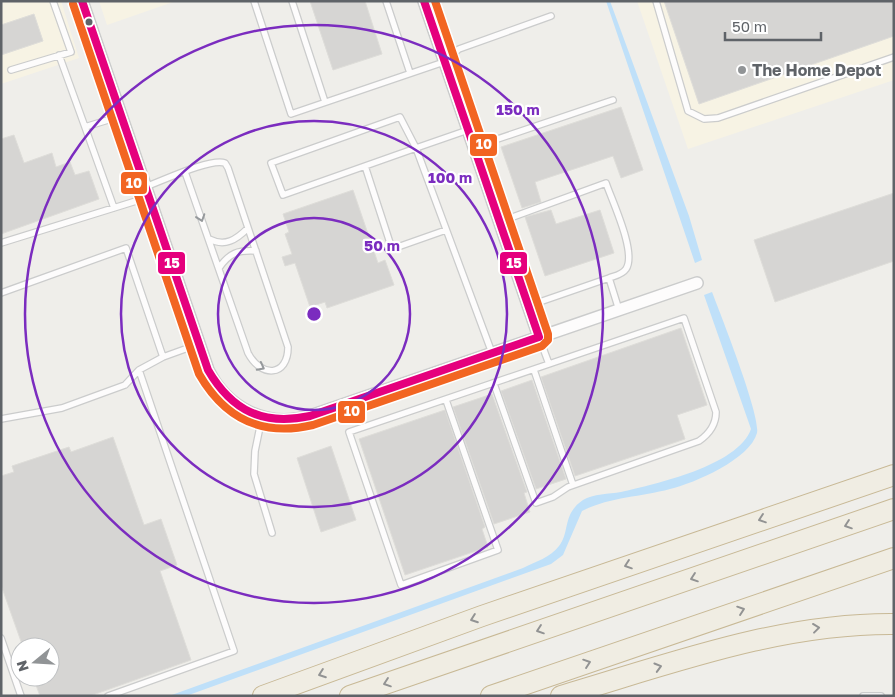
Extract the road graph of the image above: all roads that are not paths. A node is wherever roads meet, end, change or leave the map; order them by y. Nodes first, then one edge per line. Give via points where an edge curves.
1 (53, 1) edge
2 (82, 1) edge
3 (254, 1) edge
4 (292, 1) edge
5 (386, 1) edge
6 (424, 1) edge
7 (656, 1) edge
8 (551, 16) dead end
9 (59, 55) junction
10 (894, 57) edge
11 (444, 62) junction
12 (11, 70) dead end
13 (410, 73) junction
14 (613, 100) dead end
15 (326, 102) junction
16 (121, 116) junction
17 (85, 127) junction
18 (468, 130) junction
19 (474, 147) junction
20 (416, 148) junction
21 (364, 166) junction
22 (185, 172) junction
23 (147, 192) junction
24 (114, 208) junction
25 (499, 222) junction
26 (248, 228) junction
27 (446, 230) junction
28 (209, 239) junction
29 (1, 243) edge
30 (256, 251) junction
31 (219, 268) junction
32 (608, 278) junction
33 (697, 283) dead end
34 (1, 293) edge
35 (528, 306) junction
36 (619, 310) junction
37 (539, 337) junction
38 (199, 344) junction
39 (492, 353) junction
40 (164, 356) junction
41 (549, 364) junction
42 (139, 370) junction
43 (534, 370) junction
44 (494, 384) junction
45 (446, 400) junction
46 (257, 416) junction
47 (1, 419) edge
48 (894, 465) edge
49 (894, 474) edge
50 (573, 485) junction
51 (808, 504) junction
52 (894, 509) edge
53 (272, 533) dead end
54 (894, 558) edge
55 (894, 624) edge
56 (1, 638) edge
57 (22, 696) edge
58 (108, 696) edge
59 (263, 696) edge
60 (350, 696) edge
61 (491, 696) edge
62 (561, 696) edge
63 (863, 696) edge
64 (880, 696) edge

1 - 9 lane via 71,52
2 - 16 street
3 - 15 lane via 291,114
4 - 15 lane
5 - 13 lane
6 - 11 street
7 - 10 lane via 688,111 704,119 718,118
8 - 11 lane via 459,49
9 - 12 lane
9 - 17 lane
11 - 13 lane
11 - 18 street
13 - 15 lane
14 - 19 lane
16 - 17 lane
16 - 23 street
17 - 24 lane
18 - 19 street
18 - 20 lane
19 - 25 street
20 - 21 lane
20 - 21 lane via 400,116 272,163 282,195
20 - 27 lane
21 - 27 lane via 392,249
22 - 23 lane
22 - 26 lane via 214,162 225,163
22 -> 28 lane
23 - 24 lane
23 - 38 street
24 - 29 lane
25 - 32 lane via 606,183 628,252 626,268 621,274
25 - 35 street
26 - 28 lane via 229,242
26 - 30 lane
27 - 39 lane
28 - 31 lane
30 - 31 lane via 237,251 229,255
31 -> 30 lane via 254,364 270,372 278,370 288,356 288,347
32 - 35 lane
32 - 36 lane
33 - 36 street
34 - 40 lane via 126,248
35 - 37 street
36 - 37 street
37 - 39 street
37 - 41 lane
38 - 40 lane
38 - 46 street via 208,370 220,390 237,406
39 - 46 street via 304,418 287,420
40 - 42 lane
41 - 43 lane
41 - 50 lane via 684,318 716,412 709,433 699,441
42 - 47 lane via 125,386 71,405
42 - 58 lane via 234,651
43 - 44 lane
43 - 50 lane
44 - 45 lane
44 - 50 lane via 536,503
45 - 45 lane via 349,432 401,585 498,550
46 - 53 lane via 254,474
48 - 51 highway
49 - 51 highway
51 -> 59 highway via 482,616
52 -> 60 highway
61 -> 54 highway
62 -> 55 highway via 790,632 854,624
56 - 57 lane
63 - 64 lane

